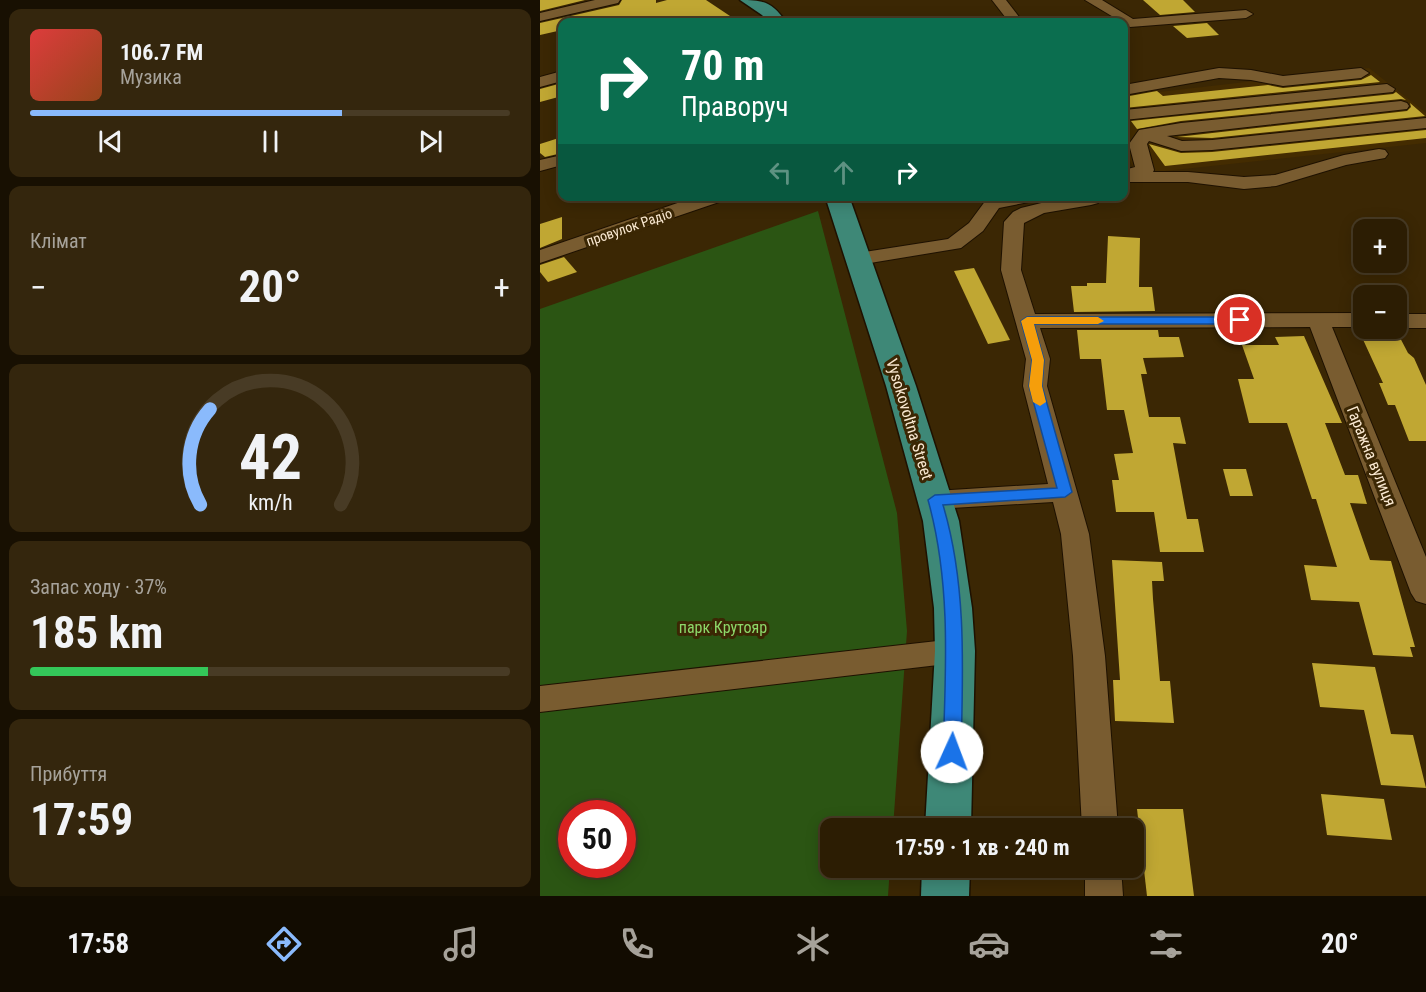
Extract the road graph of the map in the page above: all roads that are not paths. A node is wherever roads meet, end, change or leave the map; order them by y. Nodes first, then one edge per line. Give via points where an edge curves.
1 (612, 0) edge
2 (749, 0) edge
3 (999, 0) edge
4 (1092, 0) edge
5 (1244, 6) edge
6 (540, 17) edge
7 (774, 18) edge
8 (1013, 18) edge
9 (1122, 18) edge
10 (1128, 22) edge
11 (1362, 73) dead end
12 (558, 77) edge
13 (1283, 81) junction
14 (540, 82) edge
15 (1128, 89) edge
16 (1387, 89) dead end
17 (1128, 98) edge
18 (1401, 106) dead end
19 (1128, 115) edge
20 (1426, 123) edge
21 (1145, 134) junction
22 (1379, 154) dead end
23 (558, 161) edge
24 (540, 166) edge
25 (1128, 175) edge
26 (1128, 176) edge
27 (703, 201) edge
28 (839, 201) edge
29 (1008, 201) edge
30 (1085, 201) edge
31 (540, 257) edge
32 (858, 259) junction
33 (1318, 320) junction
34 (1353, 320) edge
35 (1027, 321) junction
36 (1407, 321) edge
37 (1426, 321) edge
38 (1065, 492) junction
39 (935, 500) junction
40 (1426, 593) edge
41 (955, 651) junction
42 (540, 699) edge
43 (948, 818) edge
44 (1099, 818) edge
45 (946, 878) edge
46 (1103, 878) edge
47 (945, 896) edge
48 (1104, 896) edge

1 - 6 street
2 - 7 main road
3 - 8 street
4 - 9 street
5 - 10 street
11 - 13 street
12 - 14 street
13 - 15 street via 1219,74
13 - 17 street
16 - 19 street
18 - 21 street
20 - 21 street via 1212,145 1181,146
21 - 25 street via 1138,144 1144,170
22 - 26 street via 1276,180 1244,183
23 - 24 street
27 - 31 street, провулок Радіо
28 - 32 main road, Vysokovoltna Street
29 - 32 street via 993,204 976,227 954,244
30 - 35 street via 1029,211 1018,215 1014,222 1011,270
32 - 39 main road, Vysokovoltna Street
33 - 34 street
33 - 35 street
33 - 40 street, Гаражна вулиця
35 - 38 street via 1038,360 1035,386
36 - 37 street
38 - 39 street
38 - 44 street via 1075,534 1089,656
39 - 41 main road, Vysokovoltna Street via 953,608
41 - 42 street
41 - 43 main road, Vysokovoltna Street
45 - 47 main road
46 - 48 street

